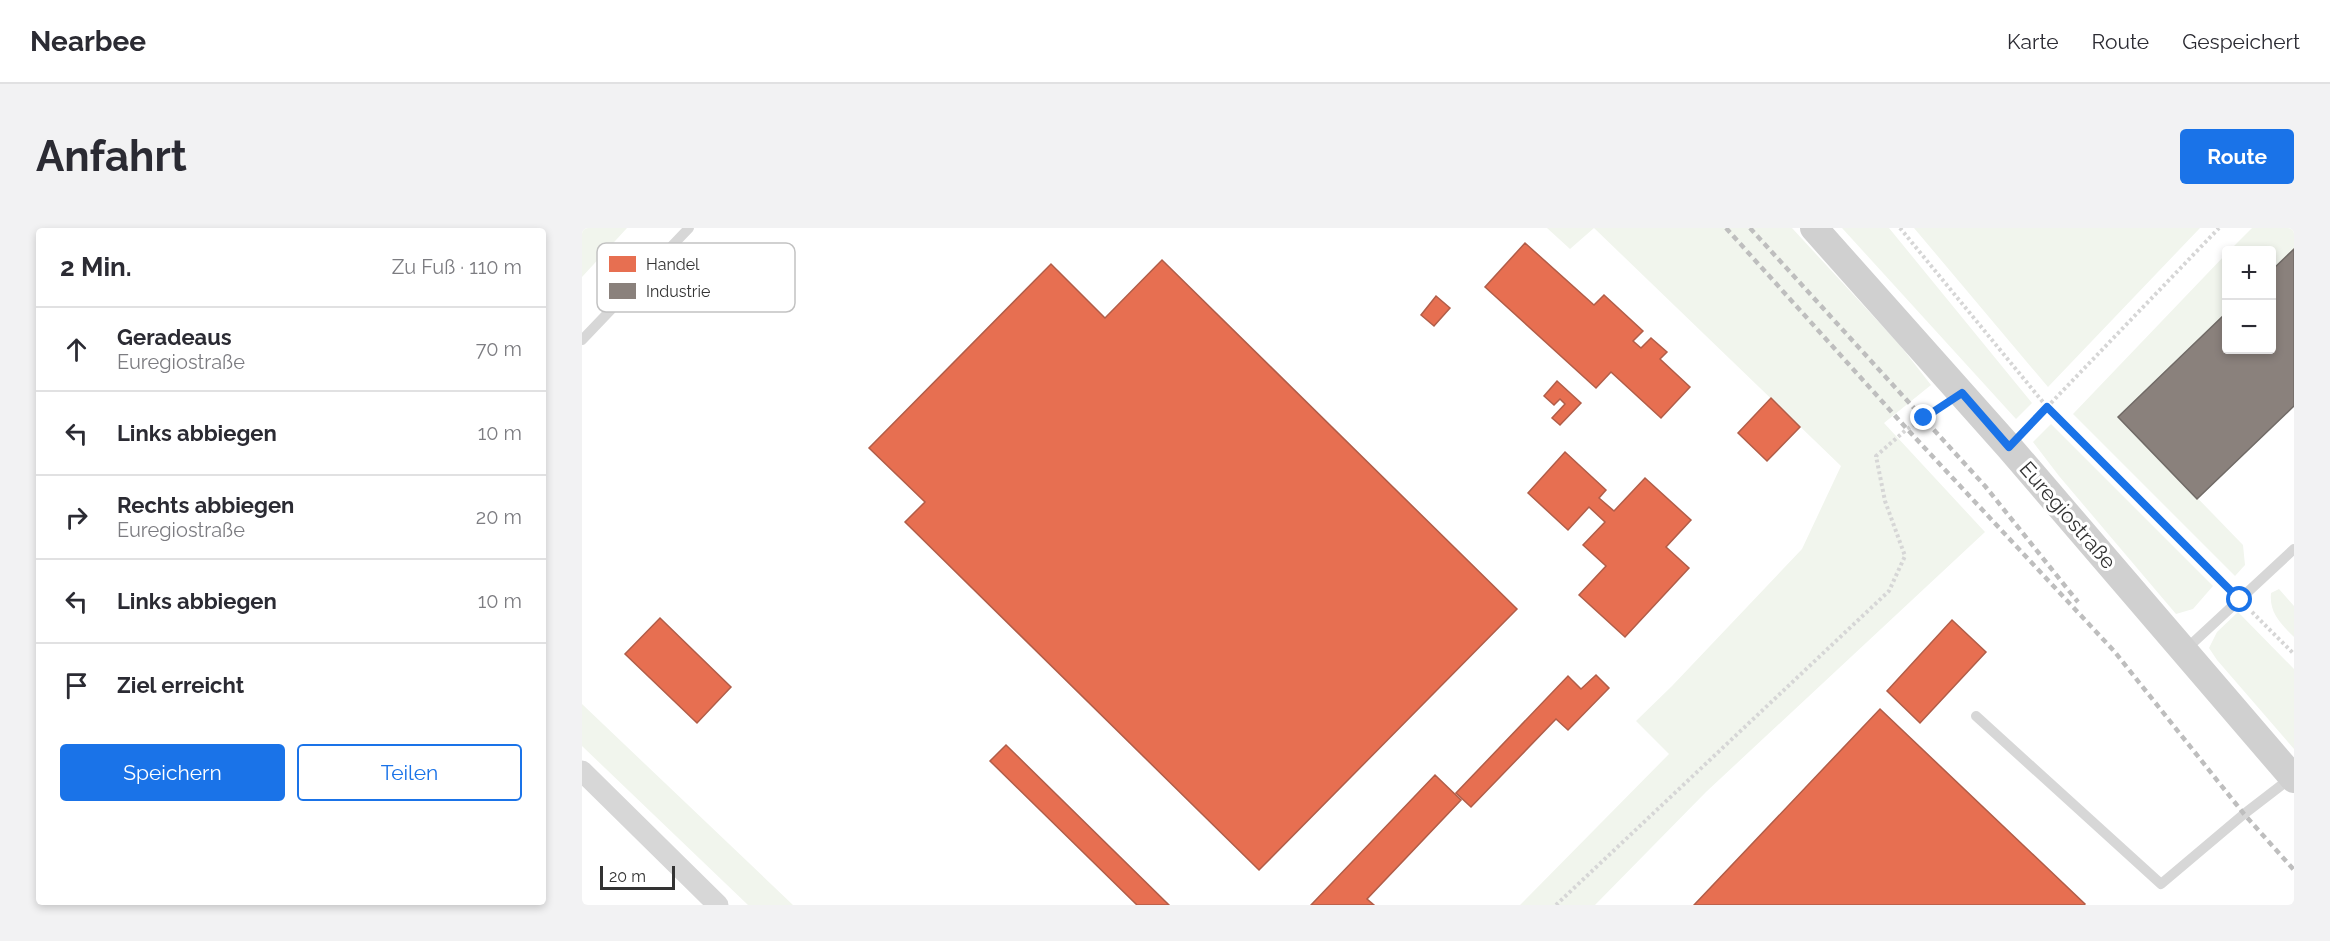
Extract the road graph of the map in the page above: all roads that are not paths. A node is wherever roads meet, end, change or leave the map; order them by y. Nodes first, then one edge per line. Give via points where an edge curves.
1 (688, 228) edge
2 (1814, 228) edge
3 (674, 243) edge
4 (608, 312) edge
5 (582, 340) edge
6 (2294, 549) edge
7 (2184, 651) junction
8 (1976, 716) dead end
9 (582, 771) edge
10 (2293, 778) edge
11 (718, 905) edge

1 - 3 lane
2 - 7 main road, Euregiostraße
4 - 5 lane
6 - 7 lane
7 - 10 main road, Euregiostraße
8 - 10 lane via 2162,884
9 - 11 street

